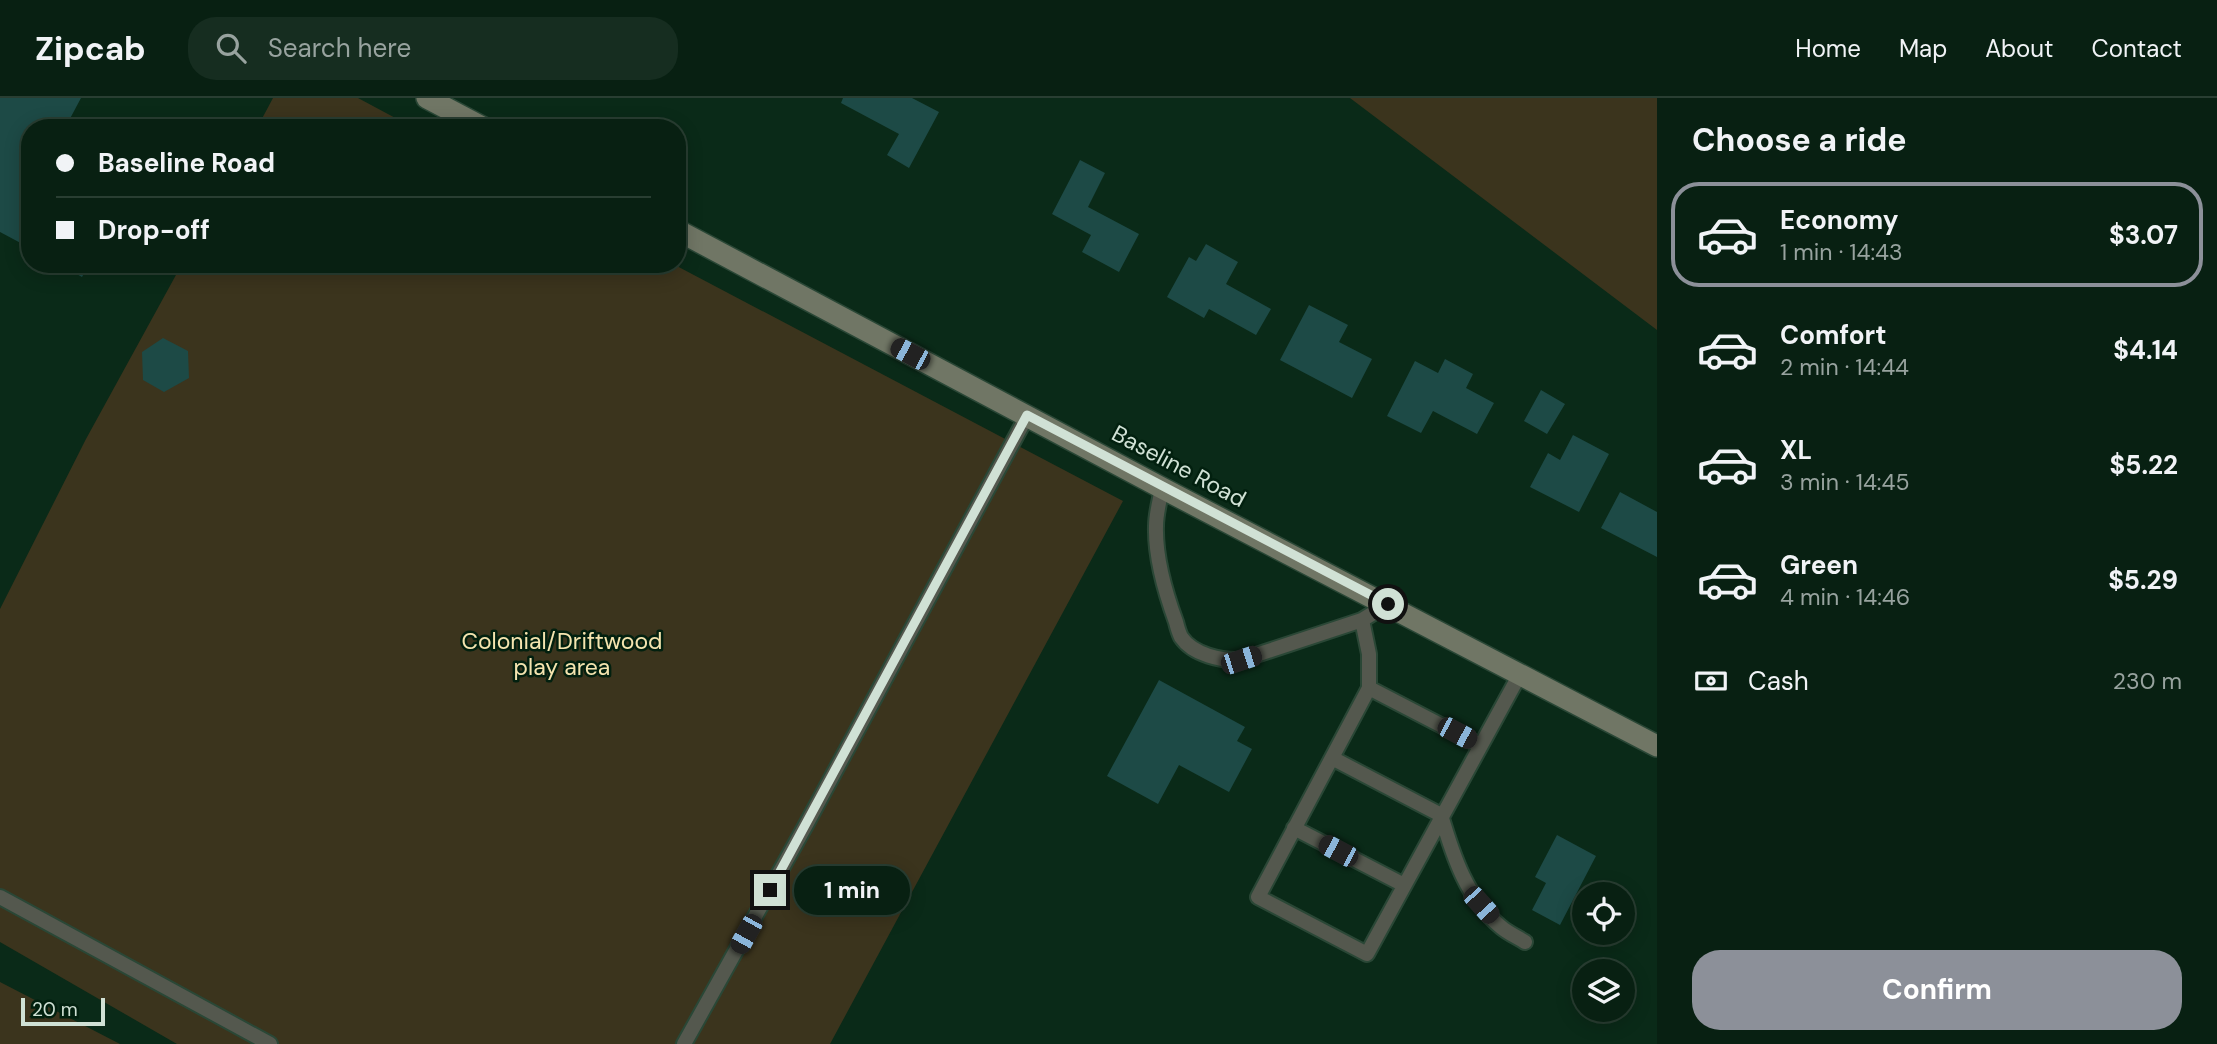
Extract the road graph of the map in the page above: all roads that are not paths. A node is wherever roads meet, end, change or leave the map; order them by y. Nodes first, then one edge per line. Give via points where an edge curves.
1 (427, 98) edge
2 (467, 119) edge
3 (686, 235) edge
4 (1027, 415) junction
5 (1162, 488) junction
6 (1388, 604) junction
7 (1362, 620) junction
8 (1520, 674) junction
9 (1369, 688) junction
10 (1479, 745) junction
11 (1657, 746) edge
12 (1332, 758) junction
13 (1441, 815) junction
14 (1294, 828) junction
15 (1404, 885) junction
16 (0, 897) edge
17 (1525, 943) dead end
18 (270, 1044) edge
19 (684, 1044) edge

1 - 2 street
3 - 4 street, Baseline Road
4 - 5 street, Baseline Road
4 - 19 lane
5 - 6 street, Baseline Road
5 - 7 lane via 1156,525 1158,555 1167,598 1181,637 1190,646 1218,658 1241,660
6 - 7 lane
6 - 8 street, Baseline Road
7 - 9 lane
8 - 10 lane
8 - 11 street, Baseline Road
9 - 10 lane
9 - 12 lane
10 - 13 lane
12 - 13 lane
12 - 14 lane
13 - 15 lane
13 - 17 lane via 1464,881 1501,927
14 - 15 lane
14 - 15 lane via 1258,897 1367,954
16 - 18 lane

